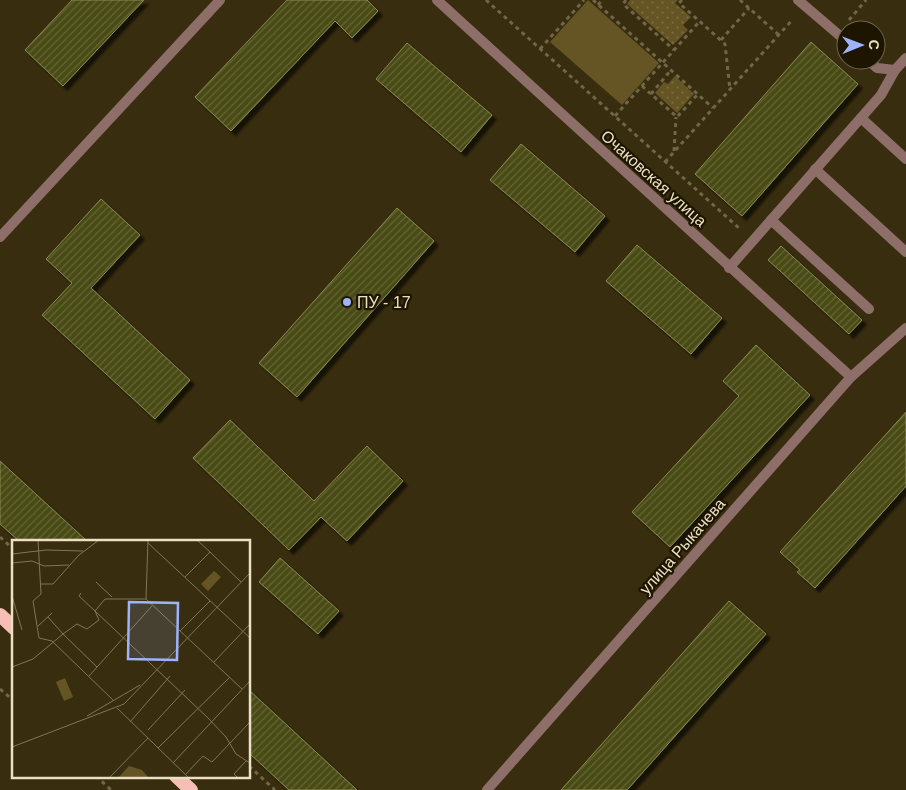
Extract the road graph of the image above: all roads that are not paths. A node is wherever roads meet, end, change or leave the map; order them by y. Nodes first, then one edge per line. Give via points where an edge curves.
1 (220, 0) edge
2 (436, 0) edge
3 (802, 3) edge
4 (836, 33) edge
5 (906, 58) edge
6 (886, 69) edge
7 (895, 70) junction
8 (861, 118) junction
9 (906, 159) edge
10 (816, 169) junction
11 (771, 220) junction
12 (0, 238) edge
13 (906, 252) edge
14 (729, 268) junction
15 (869, 309) dead end
16 (906, 328) edge
17 (852, 378) junction
18 (0, 615) edge
19 (12, 626) edge
20 (178, 778) edge
21 (191, 790) edge
22 (487, 790) edge

1 - 12 street
2 - 14 street, Очаковская улица
3 - 4 street
5 - 7 street
6 - 7 street
7 - 8 street via 881,95
8 - 9 street
8 - 10 street
10 - 11 street
10 - 13 street
11 - 14 street
11 - 15 street
14 - 17 street, Очаковская улица
16 - 17 street, улица Рыкачева
17 - 22 street, улица Рыкачева
18 - 19 highway
20 - 21 highway

